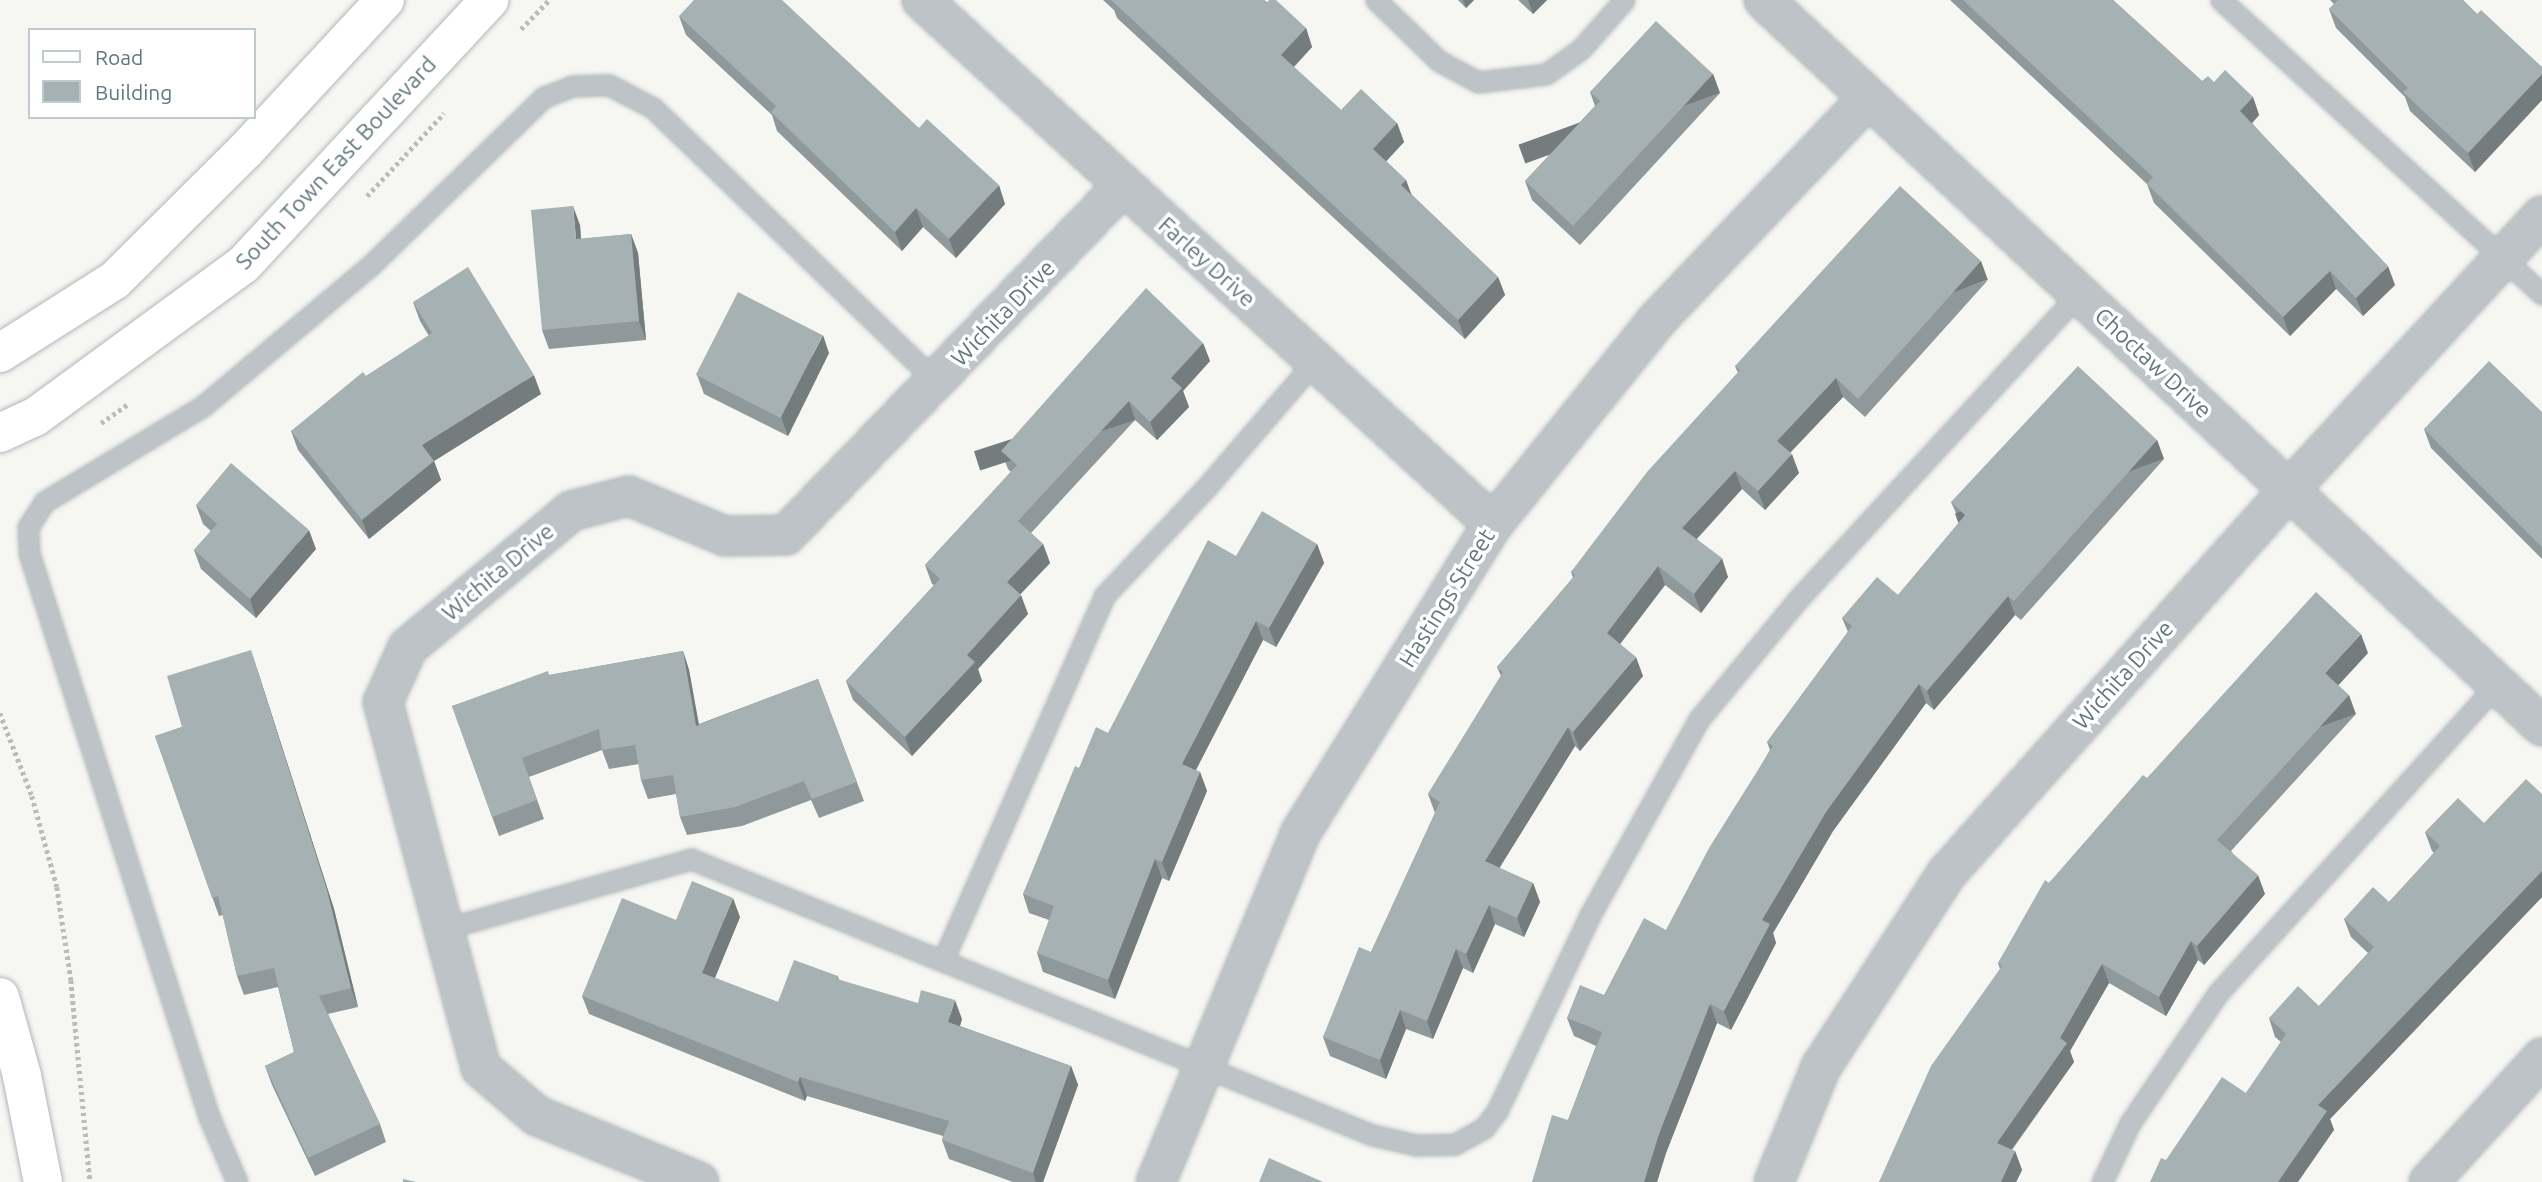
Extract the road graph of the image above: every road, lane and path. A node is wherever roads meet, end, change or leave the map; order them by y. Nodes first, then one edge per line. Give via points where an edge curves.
1 (385, 0) edge
2 (489, 0) edge
3 (1376, 0) edge
4 (1624, 0) edge
5 (1764, 0) edge
6 (2221, 0) edge
7 (925, 1) edge
8 (1868, 98) junction
9 (1124, 187) junction
10 (2542, 216) edge
11 (2504, 258) junction
12 (2079, 294) junction
13 (2542, 294) edge
14 (74, 306) junction
15 (0, 320) edge
16 (0, 352) edge
17 (1315, 361) junction
18 (937, 382) junction
19 (0, 433) edge
20 (2289, 490) junction
21 (1493, 524) junction
22 (2497, 684) junction
23 (0, 713) edge
24 (2542, 726) edge
25 (444, 929) junction
26 (943, 960) junction
27 (0, 997) edge
28 (2542, 1058) edge
29 (1205, 1066) junction
30 (43, 1182) edge
31 (90, 1182) edge
32 (237, 1182) edge
33 (699, 1182) edge
34 (1156, 1182) edge
35 (1774, 1182) edge
36 (2102, 1182) edge
37 (2429, 1182) edge

1 - 14 main road via 245,151 115,280
2 - 19 main road, South Town East Boulevard via 243,265 35,417
3 - 4 lane via 1439,61 1478,82 1546,74 1581,49
5 - 8 street, Choctaw Drive
6 - 11 lane
7 - 9 street, Farley Drive
8 - 12 street, Choctaw Drive
8 - 21 street, Hastings Street via 1656,321
9 - 17 street, Farley Drive
9 - 18 street, Wichita Drive
10 - 11 street, Wichita Drive
11 - 13 lane
11 - 20 street, Wichita Drive
12 - 20 street, Choctaw Drive
12 - 29 lane via 1800,598 1699,719 1590,915 1497,1111 1484,1128 1455,1144 1405,1143 1372,1135
14 - 15 main road
14 - 16 main road
17 - 21 street, Farley Drive
17 - 26 lane via 1204,490 1104,596
18 - 25 street, Wichita Drive via 786,535 725,536 629,496 571,511 408,647 383,702
18 - 32 lane via 653,108 609,85 572,86 544,97 370,266 203,406 44,502 28,527 29,553 208,1117
20 - 22 street, Choctaw Drive
20 - 35 street, Wichita Drive via 1947,873 1821,1068
21 - 29 street, Hastings Street via 1301,832
22 - 24 street, Choctaw Drive
22 - 36 lane via 2218,993 2130,1122
23 - 31 path via 32,796 57,887 71,980
25 - 26 lane via 691,859
25 - 33 street, Wichita Drive via 481,1068 537,1116
26 - 29 lane
27 - 30 main road via 22,1076
28 - 37 street
29 - 34 street, Hastings Street

